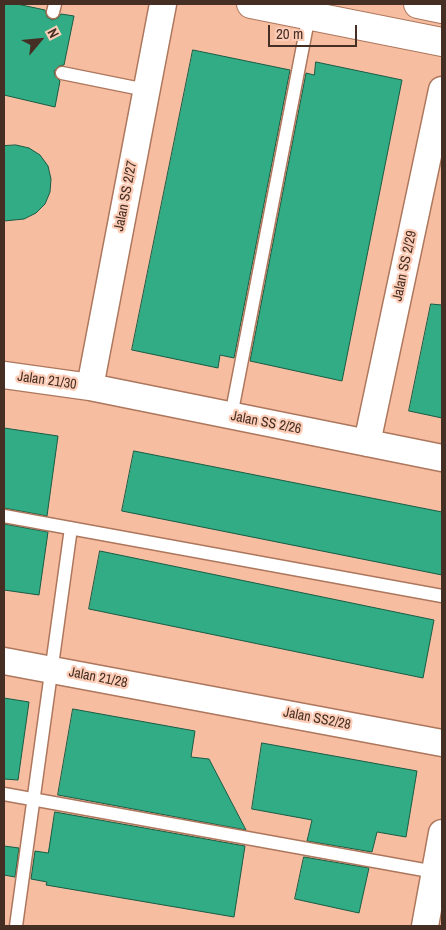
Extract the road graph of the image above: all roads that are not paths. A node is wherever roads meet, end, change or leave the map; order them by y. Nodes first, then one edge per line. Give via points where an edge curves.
1 (163, 4) edge
2 (252, 4) edge
3 (418, 4) edge
4 (442, 9) edge
5 (309, 15) junction
6 (442, 42) edge
7 (62, 73) dead end
8 (146, 90) junction
9 (442, 90) edge
10 (4, 376) edge
11 (90, 388) junction
12 (231, 416) junction
13 (367, 443) junction
14 (442, 458) edge
15 (4, 516) edge
16 (71, 528) junction
17 (442, 596) edge
18 (4, 661) edge
19 (52, 669) junction
20 (191, 696) joint
21 (442, 743) edge
22 (4, 794) edge
23 (33, 799) junction
24 (442, 834) edge
25 (435, 872) junction
26 (16, 926) edge
27 (425, 926) edge

1 - 8 street, Jalan SS 2/27
2 - 5 main road
3 - 4 main road
5 - 6 main road
5 - 12 lane
7 - 8 lane
8 - 11 street, Jalan SS 2/27
9 - 13 street, Jalan SS 2/29
10 - 11 street, Jalan 21/30
11 - 12 street, Jalan SS 2/26
12 - 13 street, Jalan SS 2/26
13 - 14 street, Jalan SS 2/26
15 - 16 lane
16 - 17 lane
16 - 19 lane
18 - 19 street, Jalan 21/28
19 - 20 street, Jalan 21/28
19 - 23 lane
20 - 21 street, Jalan SS2/28
22 - 23 lane
23 - 25 lane
23 - 26 lane
24 - 25 street
25 - 27 street

